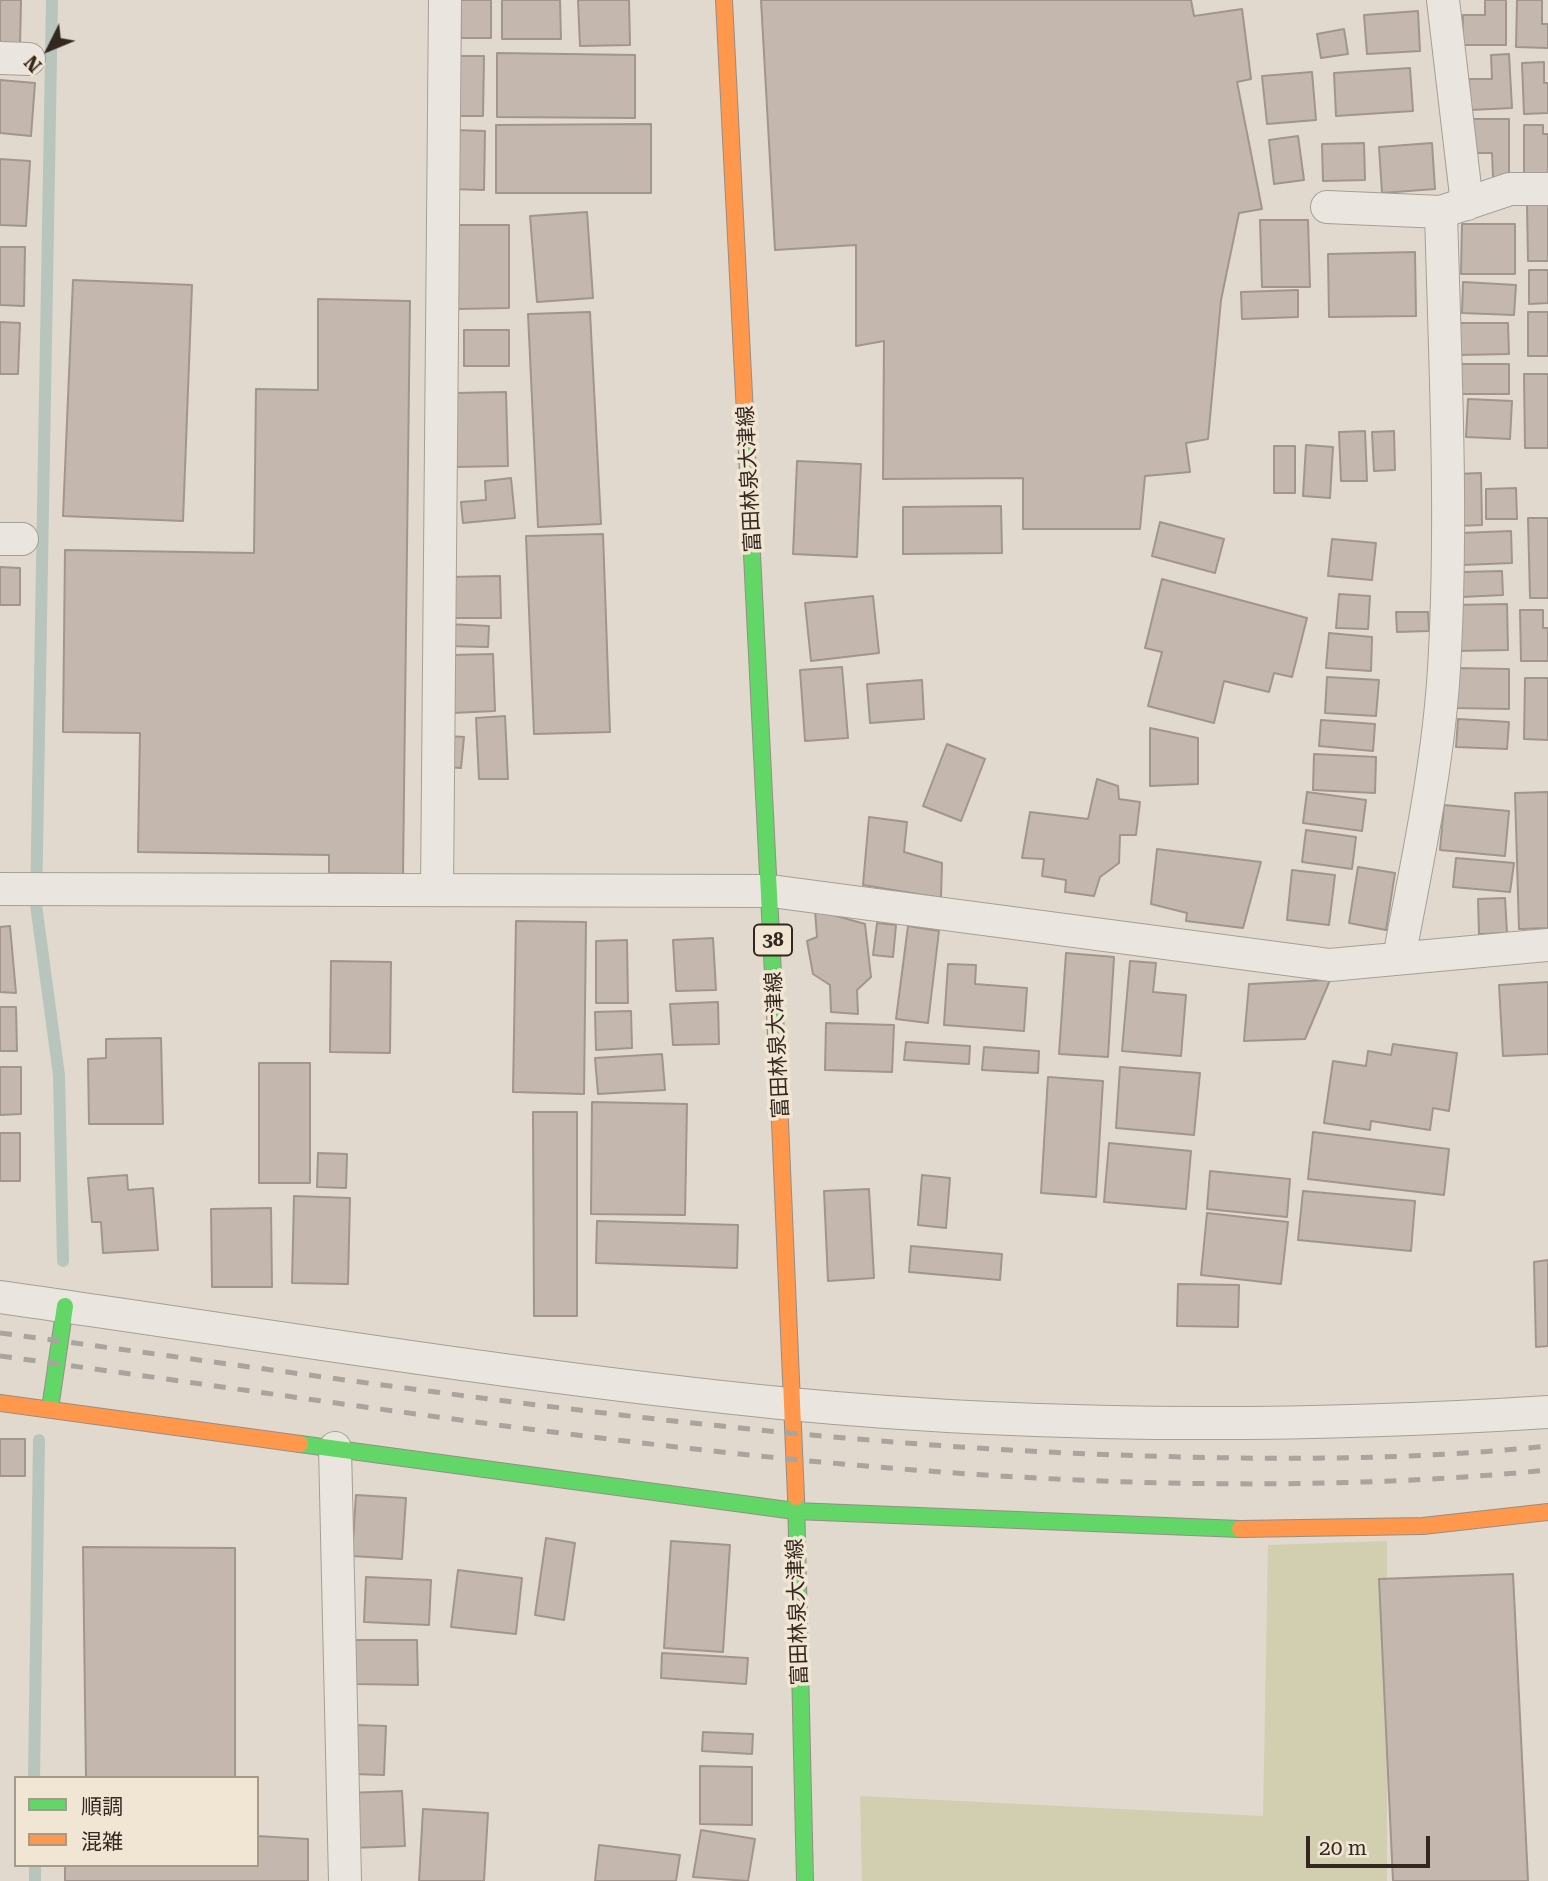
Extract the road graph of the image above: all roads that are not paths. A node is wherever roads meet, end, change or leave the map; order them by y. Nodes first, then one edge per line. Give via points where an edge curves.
1 (445, 0) edge
2 (724, 0) edge
3 (1443, 0) edge
4 (1548, 189) edge
5 (1327, 206) dead end
6 (1454, 208) junction
7 (4, 889) edge
8 (438, 890) junction
9 (771, 891) junction
10 (1548, 945) edge
11 (1399, 958) junction
12 (0, 1297) edge
13 (65, 1306) junction
14 (0, 1403) edge
15 (794, 1404) junction
16 (50, 1409) junction
17 (1548, 1412) edge
18 (335, 1448) junction
19 (795, 1511) junction
20 (1548, 1512) edge
21 (345, 1881) edge
22 (806, 1881) edge

1 - 8 street
2 - 9 main road, 富田林泉大津線 / 38
3 - 6 street
4 - 6 street via 1510,189
5 - 6 street
6 - 11 street via 1444,671 1432,786
7 - 8 street
8 - 9 street
9 - 11 street via 1330,965
9 - 15 main road, 富田林泉大津線 / 38
10 - 11 street
12 - 13 street
13 - 15 street via 604,1383
13 - 16 main road
14 - 16 main road
15 - 17 street via 1065,1422 1252,1425
15 - 19 main road, 富田林泉大津線 / 38
16 - 18 main road
18 - 19 main road
18 - 21 street
19 - 20 main road via 1256,1531 1423,1526
19 - 22 main road, 富田林泉大津線 / 38

